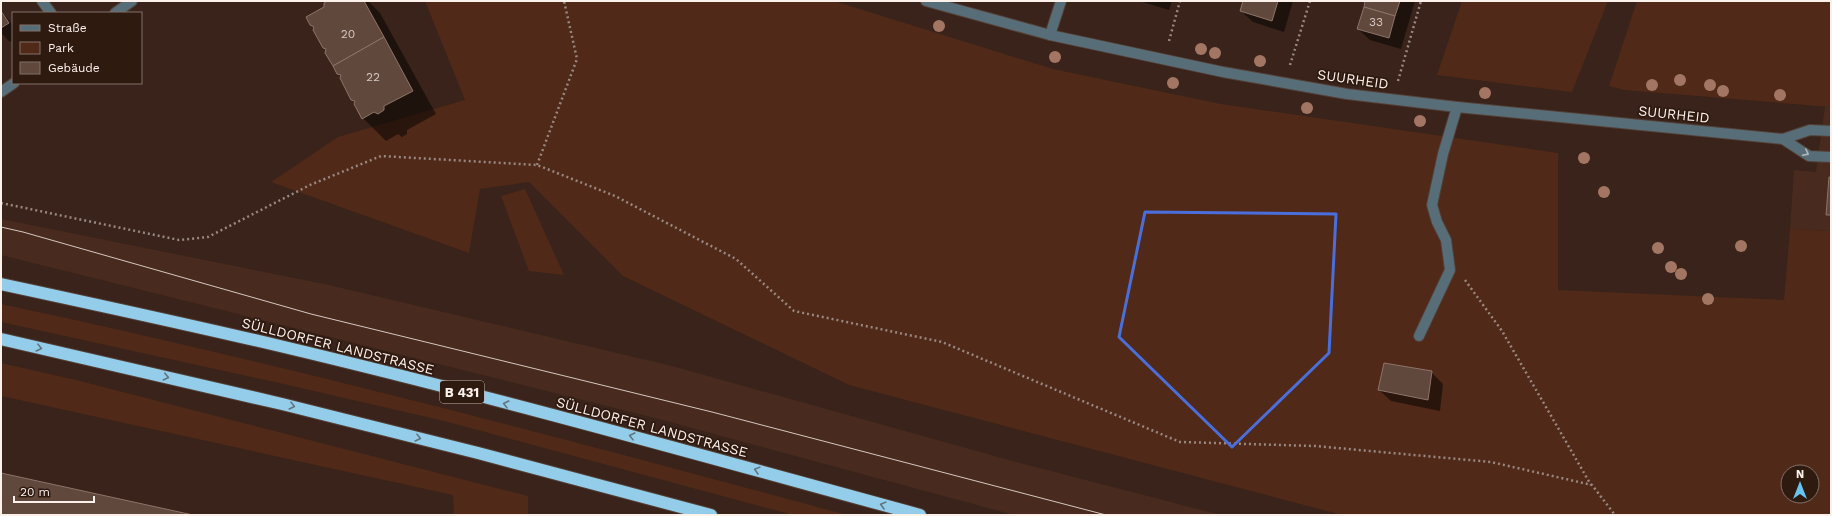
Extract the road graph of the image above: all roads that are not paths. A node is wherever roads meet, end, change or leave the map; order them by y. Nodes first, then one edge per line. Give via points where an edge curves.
1 (42, 1) edge
2 (132, 1) edge
3 (926, 1) edge
4 (1061, 1) edge
5 (49, 12) edge
6 (116, 12) edge
7 (1050, 35) junction
8 (13, 84) edge
9 (1, 92) edge
10 (1457, 107) junction
11 (1831, 132) edge
12 (1783, 139) junction
13 (1831, 157) edge
14 (1, 284) edge
15 (1419, 336) dead end
16 (1, 339) edge
17 (711, 515) edge
18 (920, 515) edge

1 - 5 street
2 - 6 street
3 - 7 street, SUURHEID
4 - 7 street
7 - 10 street, SUURHEID via 1347,94
8 - 9 street
10 - 12 street, SUURHEID
10 - 15 street via 1432,205 1446,240 1450,270
11 - 12 street, SUURHEID via 1810,130
12 -> 13 street, SUURHEID via 1809,156
18 -> 14 highway, SÜLLDORFER LANDSTRASSE / B 431 via 658,443 280,346
16 -> 17 highway via 290,406

